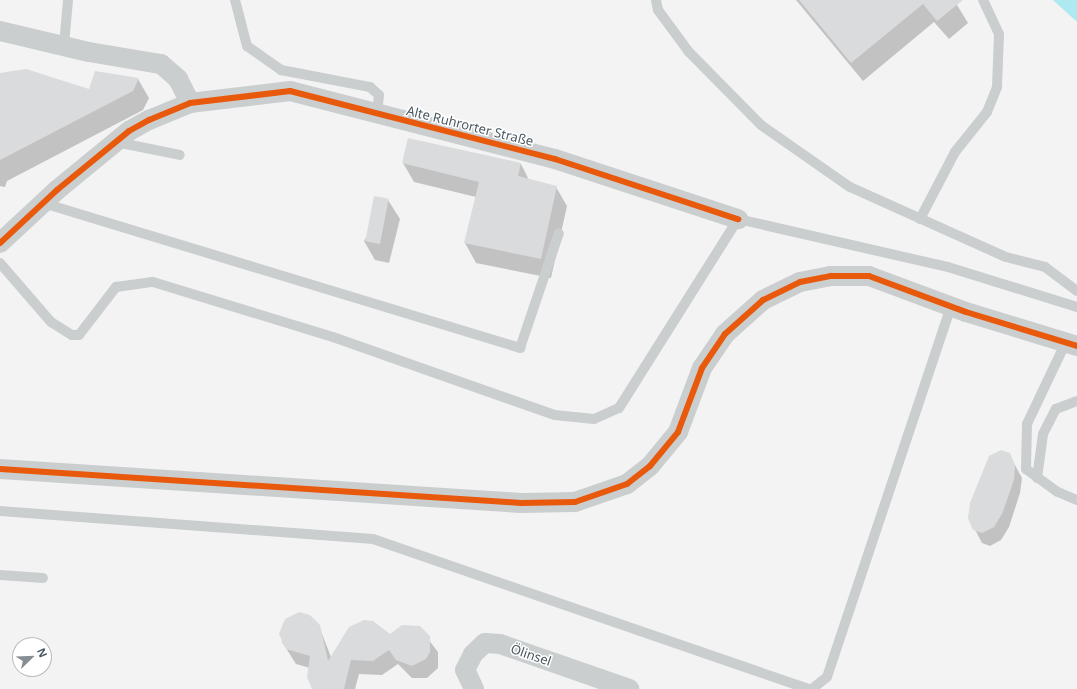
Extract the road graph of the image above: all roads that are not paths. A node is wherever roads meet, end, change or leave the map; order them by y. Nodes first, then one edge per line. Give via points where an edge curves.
1 (68, 0) edge
2 (235, 0) edge
3 (656, 0) edge
4 (983, 0) edge
5 (0, 30) edge
6 (64, 45) junction
7 (190, 103) junction
8 (377, 113) junction
9 (116, 142) junction
10 (180, 155) dead end
11 (43, 203) junction
12 (738, 219) junction
13 (920, 219) junction
14 (559, 233) dead end
15 (0, 243) edge
16 (0, 263) edge
17 (1077, 291) edge
18 (951, 307) junction
19 (1077, 307) edge
20 (1071, 345) edge
21 (1077, 401) edge
22 (0, 469) edge
23 (1037, 478) junction
24 (1077, 500) edge
25 (0, 511) edge
26 (0, 575) edge
27 (42, 578) dead end
28 (474, 689) edge
29 (629, 689) edge
30 (811, 689) edge

1 - 6 lane
2 - 8 lane via 247,46 281,70 370,87 379,96
3 - 13 lane via 658,10 689,52 761,125 850,187
4 - 13 lane via 1000,34 997,87 987,112 955,152
5 - 6 street
6 - 7 street via 161,64 178,79
7 - 8 street, Alte Ruhrorter Straße via 290,91
7 - 9 street, Alte Ruhrorter Straße via 149,120
8 - 12 street, Alte Ruhrorter Straße via 555,159
9 - 10 lane
9 - 11 street, Alte Ruhrorter Straße
11 - 14 lane via 520,348
11 - 15 street, Alte Ruhrorter Straße
12 - 16 lane via 619,408 594,420 555,415 333,337 153,282 116,287 80,335 72,335 51,322
12 - 19 lane via 948,266
13 - 17 lane via 1006,257 1046,268
18 - 20 street
18 - 22 street via 870,276 813,279 773,294 737,322 710,353 678,432 650,466 627,484 575,502 521,503
18 - 30 lane via 828,677
20 - 23 lane via 1027,424 1026,470
21 - 23 lane via 1056,409 1049,421 1043,434
23 - 24 lane
25 - 30 lane via 373,539
26 - 27 lane
28 - 29 street, Ölinsel via 465,670 473,654 484,644 500,644

